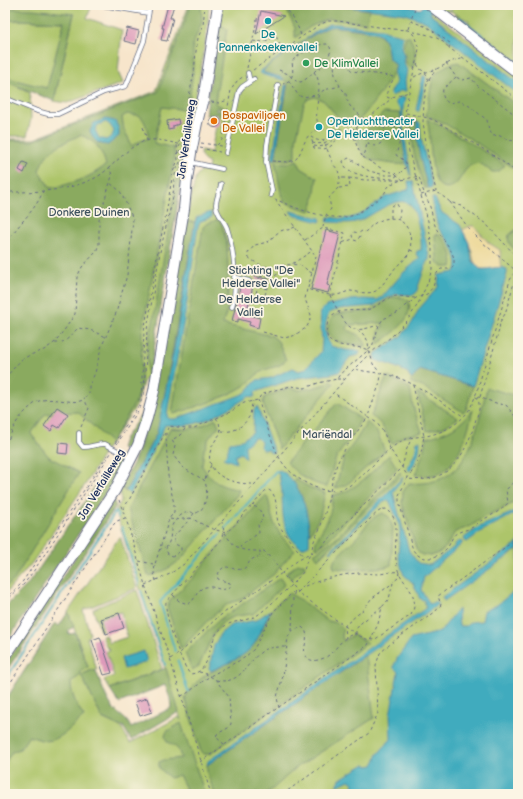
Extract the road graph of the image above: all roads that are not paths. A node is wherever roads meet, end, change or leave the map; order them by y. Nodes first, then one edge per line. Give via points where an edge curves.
1 (102, 5) edge
2 (150, 5) edge
3 (218, 5) edge
4 (433, 6) edge
5 (148, 13) junction
6 (518, 73) edge
7 (247, 74) road end
8 (278, 85) road end
9 (5, 98) edge
10 (226, 153) road end
11 (193, 163) junction
12 (222, 169) dead end
13 (220, 184) dead end
14 (273, 197) road end
15 (234, 277) junction
16 (249, 281) dead end
17 (232, 307) dead end
18 (79, 433) road end
19 (132, 459) junction
20 (5, 657) edge

1 - 5 lane
2 - 5 lane
3 - 11 street, Jan Verfailleweg via 204,97 195,126 196,146
4 - 6 street
5 - 9 lane via 144,41 126,86 104,92 58,114 48,114
7 - 10 lane via 252,80 239,91
8 - 14 lane via 266,162
11 - 12 lane
11 - 19 street, Jan Verfailleweg via 154,391
13 - 15 lane via 216,205 231,241
15 - 16 lane
15 - 17 lane
18 - 19 lane via 82,447 100,444
19 - 20 street, Jan Verfailleweg via 115,490

